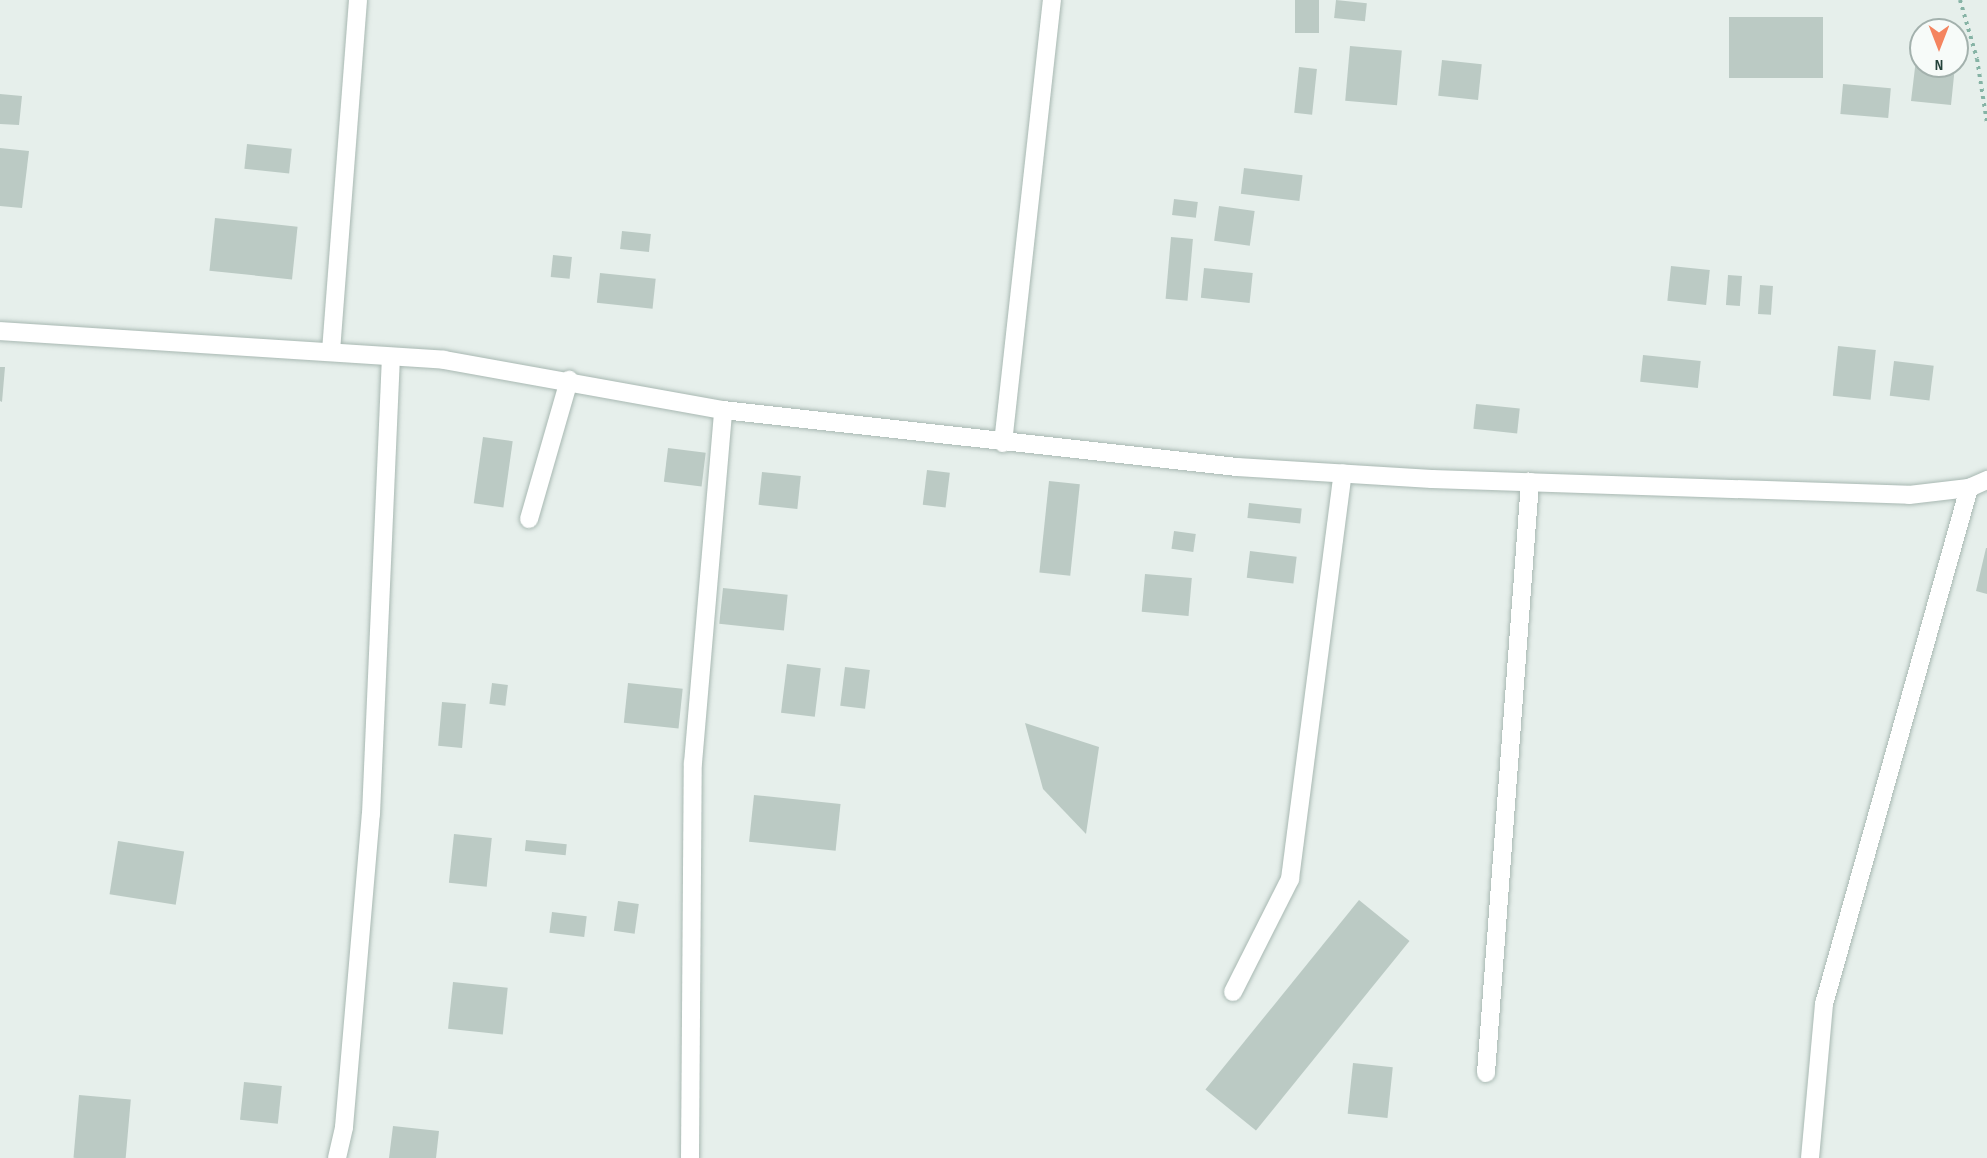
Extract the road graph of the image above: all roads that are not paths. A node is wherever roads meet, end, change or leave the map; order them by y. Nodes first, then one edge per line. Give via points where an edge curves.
1 (358, 0) edge
2 (1052, 0) edge
3 (0, 331) edge
4 (332, 351) junction
5 (391, 357) junction
6 (569, 380) junction
7 (723, 410) junction
8 (1003, 443) junction
9 (1343, 473) junction
10 (1987, 480) edge
11 (1530, 482) junction
12 (1969, 488) junction
13 (529, 519) dead end
14 (1233, 992) dead end
15 (1486, 1073) dead end
16 (337, 1158) edge
17 (690, 1158) edge
18 (1810, 1158) edge

1 - 4 street
2 - 8 street
3 - 4 street
4 - 5 street
5 - 6 street via 444,360
5 - 16 street via 371,814 344,1127
6 - 7 street
6 - 13 street
7 - 8 street
7 - 17 street via 693,763
8 - 9 street
9 - 11 street
9 - 14 street via 1290,879
10 - 12 street
11 - 12 street via 1909,495
11 - 15 street
12 - 18 street via 1824,1004

